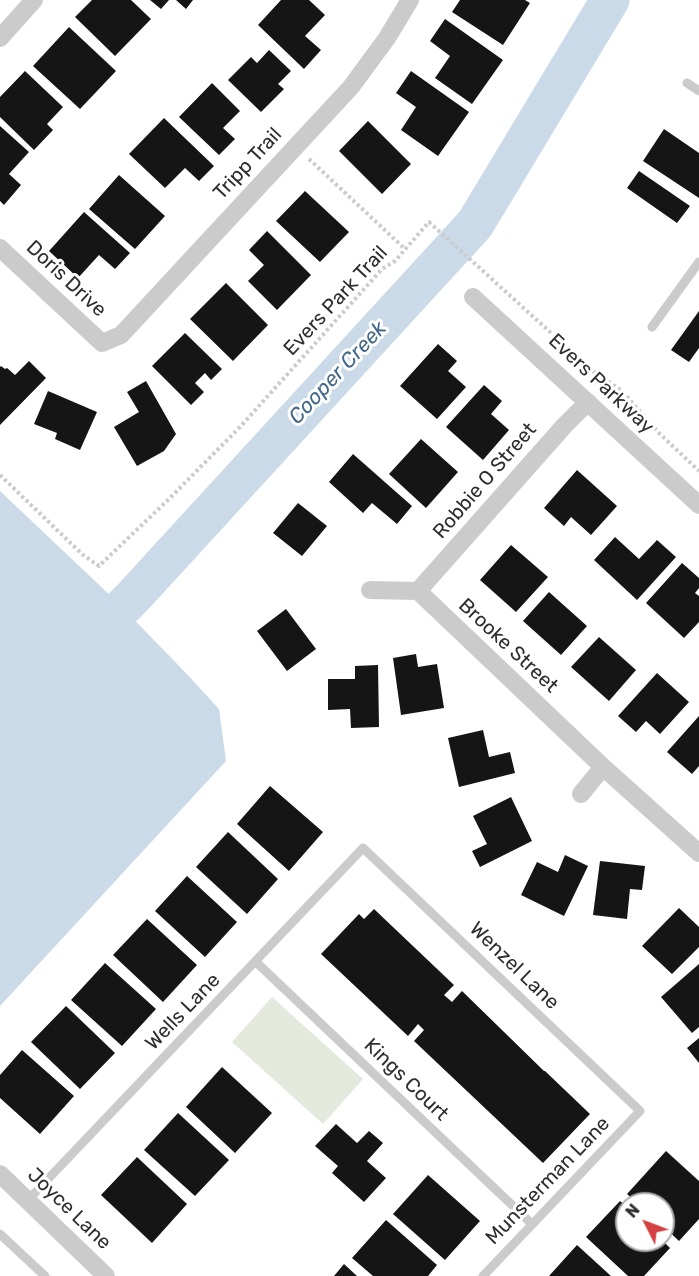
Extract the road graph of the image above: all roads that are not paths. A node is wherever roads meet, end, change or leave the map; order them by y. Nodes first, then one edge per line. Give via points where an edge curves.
1 (34, 0) edge
2 (410, 0) edge
3 (0, 38) edge
4 (687, 83) dead end
5 (699, 91) edge
6 (0, 248) edge
7 (699, 262) edge
8 (473, 297) dead end
9 (652, 327) dead end
10 (102, 343) joint
11 (588, 402) junction
12 (699, 505) edge
13 (370, 590) dead end
14 (418, 591) junction
15 (603, 767) junction
16 (581, 794) dead end
17 (363, 848) joint
18 (699, 853) edge
19 (256, 962) junction
20 (640, 1111) joint
21 (0, 1174) edge
22 (28, 1200) junction
23 (532, 1224) junction
24 (0, 1234) edge
25 (45, 1276) edge
26 (106, 1276) edge
27 (483, 1276) edge

1 - 3 street
2 - 10 street, Tripp Trail via 351,87 121,335
4 - 5 lane
6 - 10 street, Doris Drive
7 - 9 lane
8 - 11 street, Evers Parkway
11 - 12 street, Evers Parkway
11 - 14 street, Robbie O Street
13 - 14 street
14 - 15 street, Brooke Street
15 - 16 street
15 - 18 street, Brooke Street
17 - 19 lane, Wells Lane
17 - 20 lane, Wenzel Lane
19 - 22 lane, Wells Lane
19 - 23 lane, Kings Court
20 - 23 lane, Munsterman Lane
21 - 22 street, Joyce Lane
22 - 26 street, Joyce Lane
23 - 27 lane, Munsterman Lane
24 - 25 lane

